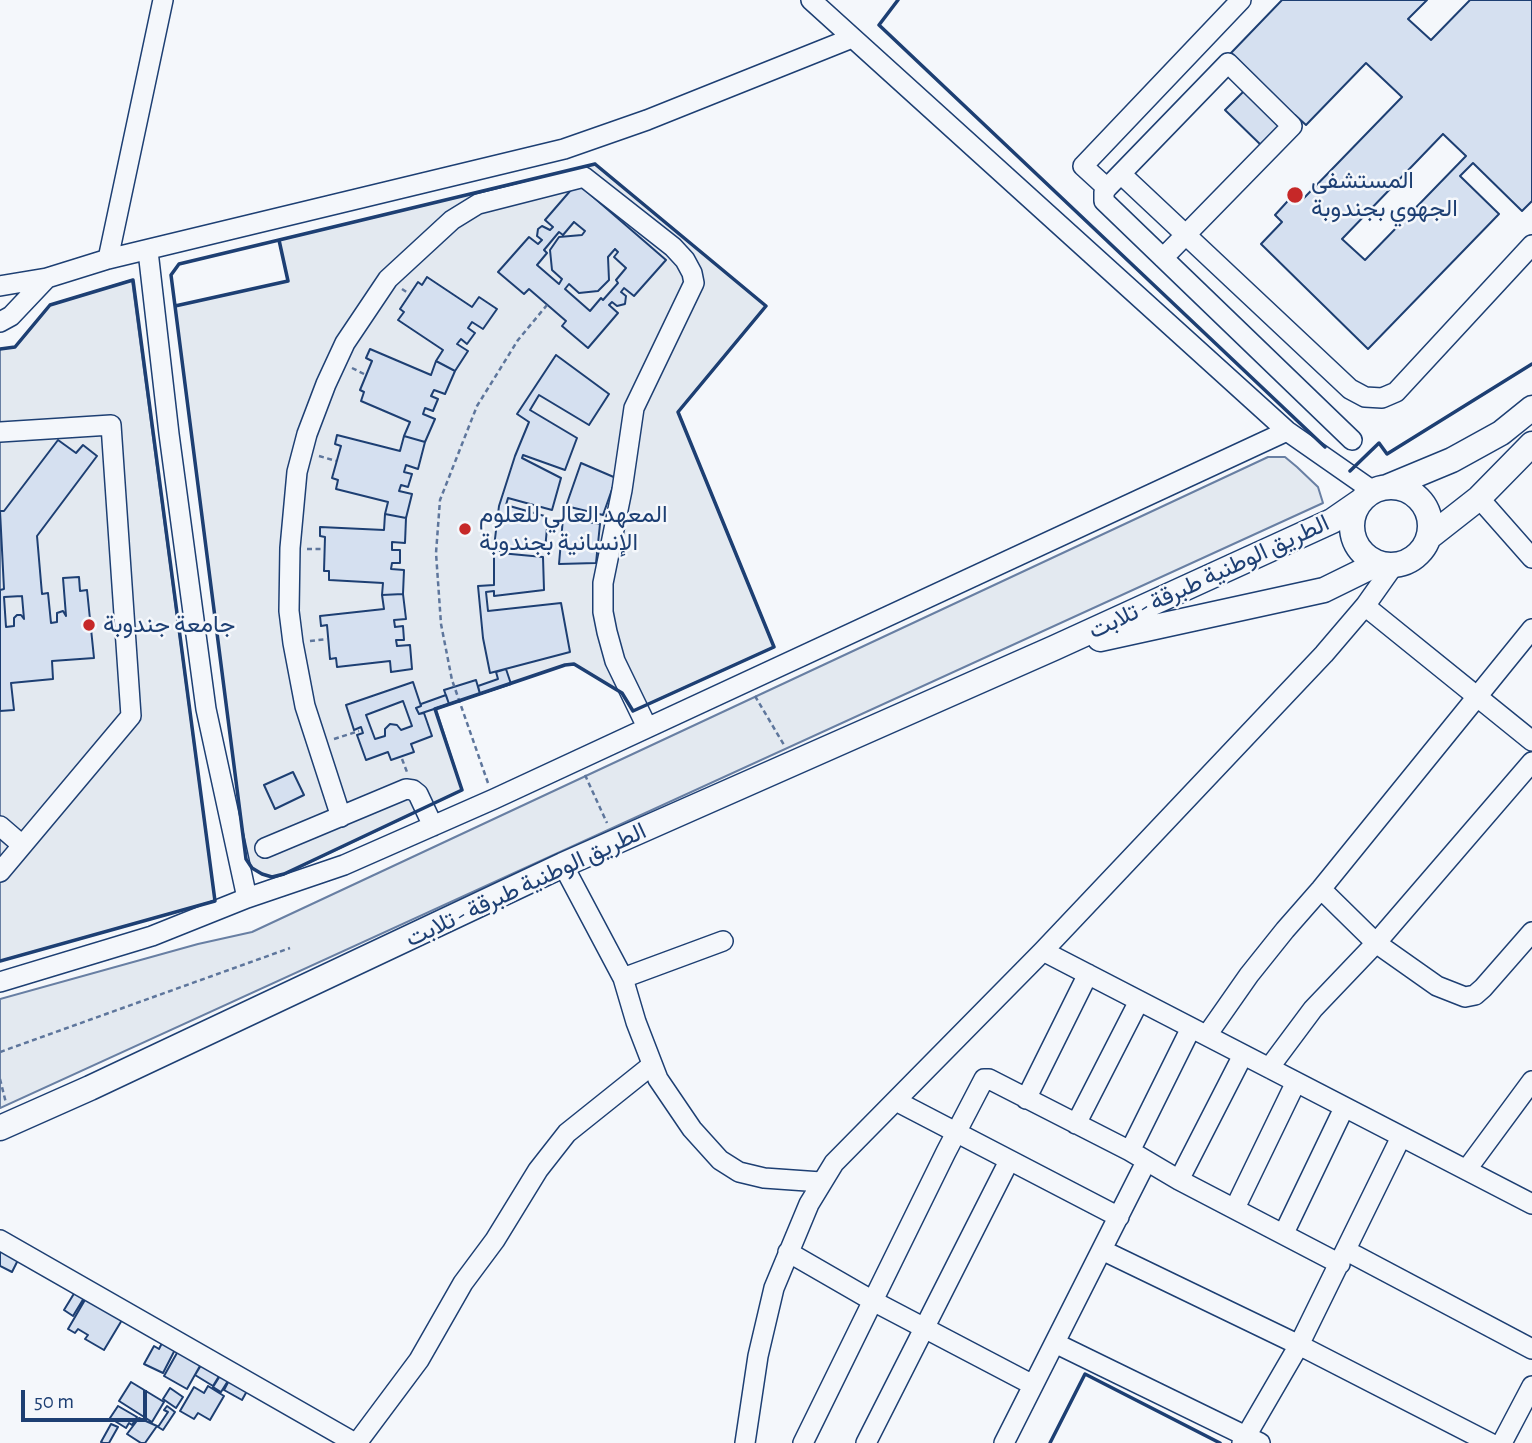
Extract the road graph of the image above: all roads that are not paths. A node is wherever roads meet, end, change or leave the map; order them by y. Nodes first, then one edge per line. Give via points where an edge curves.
1 (163, 0) edge
2 (810, 0) edge
3 (1241, 0) edge
4 (852, 38) junction
5 (1114, 181) junction
6 (1186, 235) junction
7 (1532, 246) edge
8 (148, 251) junction
9 (1163, 258) junction
10 (108, 259) junction
11 (47, 278) junction
12 (0, 286) edge
13 (0, 322) edge
14 (1532, 408) edge
15 (1287, 431) junction
16 (0, 432) edge
17 (1352, 440) dead end
18 (1532, 444) edge
19 (1374, 493) junction
20 (1479, 498) junction
21 (1428, 538) junction
22 (1532, 558) edge
23 (1387, 564) junction
24 (1366, 606) junction
25 (1532, 629) edge
26 (1055, 648) junction
27 (1477, 697) junction
28 (647, 727) junction
29 (1532, 741) edge
30 (1532, 762) edge
31 (341, 817) junction
32 (0, 826) edge
33 (433, 826) junction
34 (22, 845) junction
35 (265, 848) dead end
36 (563, 865) junction
37 (0, 872) edge
38 (1321, 889) junction
39 (247, 898) junction
40 (1532, 932) edge
41 (723, 941) dead end
42 (1376, 943) junction
43 (1043, 951) junction
44 (1088, 974) junction
45 (623, 978) junction
46 (0, 982) edge
47 (1139, 1001) junction
48 (1199, 1032) junction
49 (1243, 1055) junction
50 (652, 1065) junction
51 (1269, 1068) junction
52 (1532, 1081) edge
53 (1296, 1082) junction
54 (1026, 1099) junction
55 (896, 1101) junction
56 (1344, 1108) junction
57 (1076, 1124) junction
58 (0, 1128) edge
59 (955, 1133) junction
60 (1401, 1137) junction
61 (1138, 1157) junction
62 (1009, 1161) junction
63 (1467, 1169) junction
64 (1179, 1180) junction
65 (821, 1182) junction
66 (1532, 1204) edge
67 (1235, 1208) junction
68 (1119, 1217) junction
69 (1284, 1233) junction
70 (0, 1240) edge
71 (1102, 1250) junction
72 (788, 1252) junction
73 (1343, 1257) junction
74 (873, 1301) junction
75 (923, 1328) junction
76 (1055, 1343) junction
77 (1299, 1345) junction
78 (1532, 1349) edge
79 (1033, 1385) junction
80 (1532, 1385) edge
81 (1249, 1440) edge
82 (747, 1442) edge
83 (356, 1443) edge
84 (803, 1443) edge
85 (866, 1443) edge
86 (1004, 1443) edge
87 (1490, 1443) edge
88 (1502, 1443) edge

1 - 10 street
2 - 4 street
3 - 5 street via 1083,166
4 - 8 street via 564,149
4 - 15 street
5 - 6 street
5 - 6 street via 1228,63 1292,126
5 - 9 street via 1104,192 1104,201
6 - 7 street via 1350,389 1365,397 1382,398 1396,392
6 - 9 street
8 - 10 street
8 - 39 street via 206,709
9 - 17 street
10 - 11 street
11 - 12 street
11 - 13 street
14 - 19 main road, الطريق الوطنية طبرقة - تلابت via 1501,433 1452,460
15 - 19 street
15 - 28 street
16 - 34 street via 111,425 131,716
18 - 20 main road
19 - 21 main road via 1400,488 1412,493 1427,513
19 - 23 main road via 1354,512 1353,537 1368,558
19 - 26 main road, الطريق الوطنية طبرقة - تلابت via 1332,522
20 - 21 main road
20 - 22 street
21 - 23 main road via 1415,556
23 - 24 street
23 - 26 main road, الطريق الوطنية طبرقة - تلابت via 1324,590
24 - 27 street
24 - 43 street
25 - 27 street
26 - 36 main road, الطريق الوطنية طبرقة - تلابت
27 - 29 street
27 - 38 street
28 - 31 street via 609,642 603,583 634,408 694,283 685,260 673,247 584,177 478,204 452,220 388,279 345,342 307,434 292,506 290,622 305,706
28 - 33 street
30 - 42 street
31 - 33 street via 406,789 423,800
31 - 35 street
32 - 34 street
33 - 39 street via 344,865
34 - 37 street
36 - 45 street
36 - 58 main road, الطريق الوطنية طبرقة - تلابت
38 - 42 street
38 - 48 street
39 - 46 street via 152,936
40 - 42 street via 1483,988 1465,997 1437,986
41 - 45 street
42 - 51 street via 1313,1009
43 - 44 street
43 - 55 street
44 - 47 street
44 - 54 street
45 - 50 street
47 - 48 street
47 - 57 street
48 - 49 street
48 - 61 street
49 - 51 street
49 - 64 street
50 - 65 street via 692,1129 720,1160 739,1172 764,1178
50 - 83 street via 567,1133 538,1170 463,1283 419,1360
51 - 53 street
52 - 63 street
53 - 56 street
53 - 67 street
54 - 57 street
54 - 59 street via 984,1079
55 - 59 street
55 - 65 street
56 - 60 street
56 - 69 street
57 - 61 street
59 - 62 street
59 - 74 street
60 - 63 street
60 - 73 street
61 - 64 street
61 - 68 street
62 - 68 street
62 - 75 street
63 - 66 street
64 - 67 street
65 - 72 street
67 - 69 street
68 - 71 street
69 - 73 street
70 - 83 street
71 - 76 street
71 - 77 street
72 - 74 street
72 - 82 street via 767,1313
73 - 77 street
73 - 78 street
74 - 75 street
74 - 84 street
75 - 79 street
75 - 85 street
76 - 79 street
76 - 81 street
77 - 81 street
77 - 87 street
79 - 86 street
80 - 88 street

